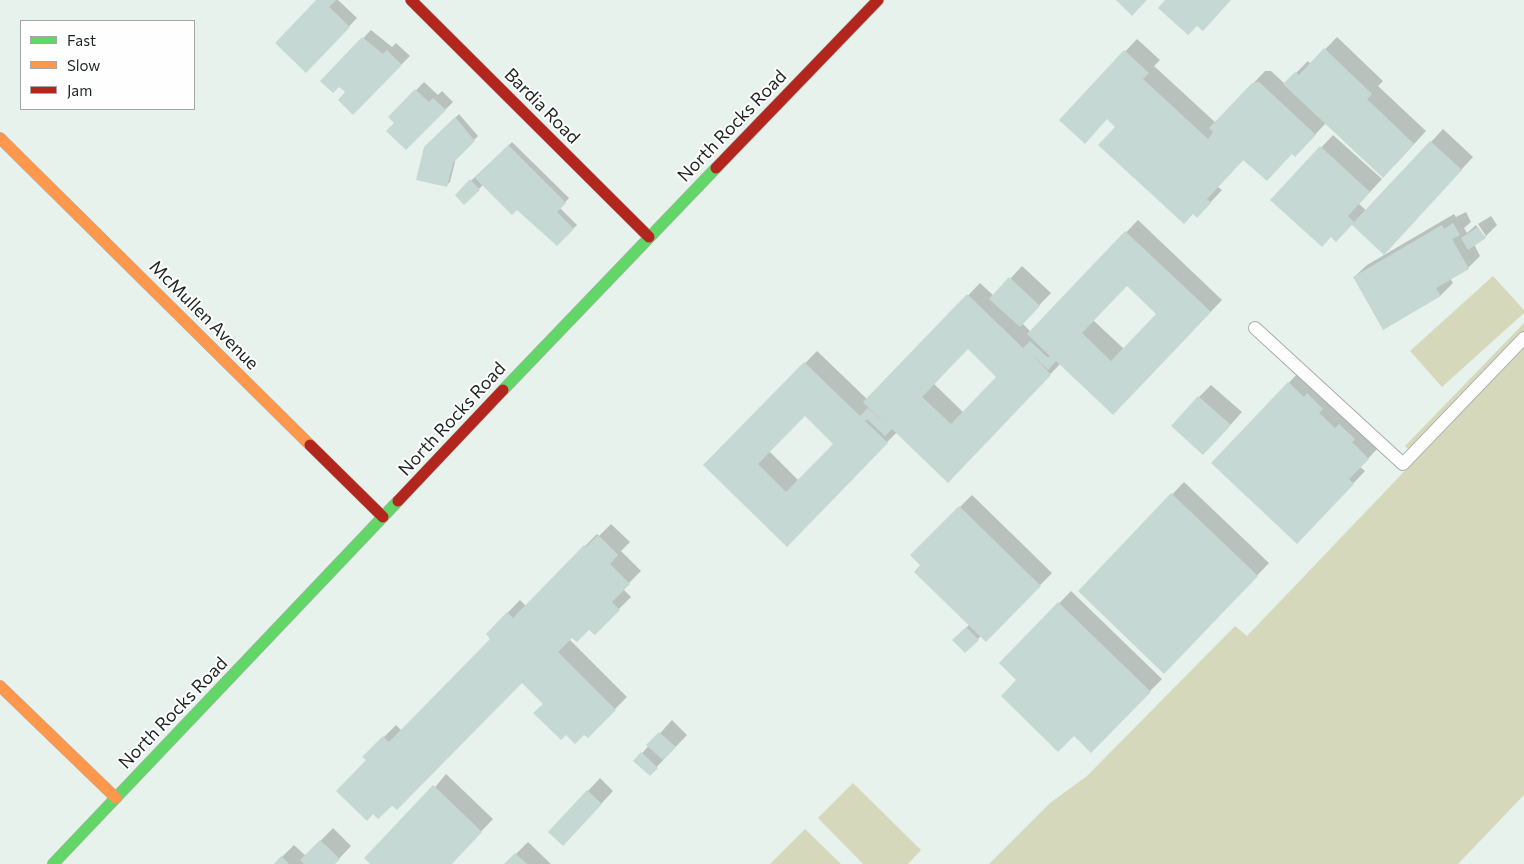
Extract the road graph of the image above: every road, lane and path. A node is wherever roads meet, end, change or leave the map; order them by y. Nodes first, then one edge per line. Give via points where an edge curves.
1 (411, 0) edge
2 (878, 0) edge
3 (0, 138) edge
4 (649, 237) junction
5 (1255, 328) dead end
6 (1524, 338) edge
7 (383, 517) junction
8 (0, 686) edge
9 (116, 798) junction
10 (52, 864) edge

1 - 4 street, Bardia Road
2 - 4 street, North Rocks Road
3 - 7 street, McMullen Avenue
4 - 7 street, North Rocks Road
5 - 6 lane via 1403,464
7 - 9 street, North Rocks Road
8 - 9 street
9 - 10 street, North Rocks Road

